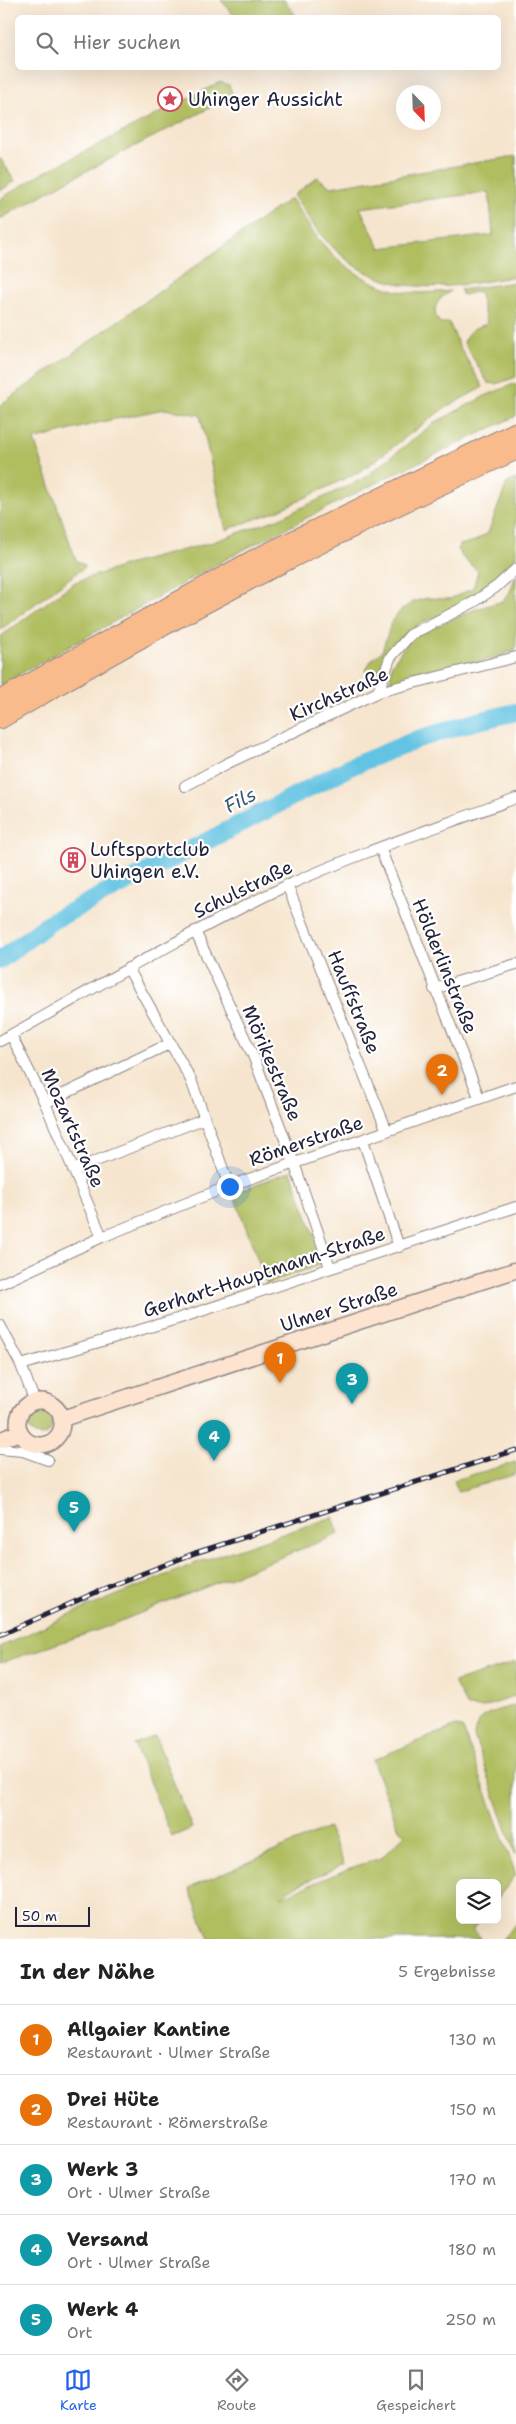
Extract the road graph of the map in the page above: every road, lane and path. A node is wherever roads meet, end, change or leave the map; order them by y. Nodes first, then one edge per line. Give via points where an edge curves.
1 (516, 432) edge
2 (516, 450) edge
3 (516, 569) edge
4 (516, 657) edge
5 (378, 692) junction
6 (0, 700) edge
7 (0, 719) edge
8 (185, 786) dead end
9 (516, 798) edge
10 (380, 848) junction
11 (287, 886) junction
12 (195, 931) junction
13 (516, 964) edge
14 (128, 968) junction
15 (434, 989) junction
16 (11, 1035) junction
17 (0, 1041) edge
18 (171, 1043) junction
19 (516, 1086) edge
20 (479, 1097) junction
21 (45, 1103) junction
22 (203, 1119) junction
23 (388, 1131) junction
24 (363, 1140) junction
25 (294, 1162) junction
26 (73, 1170) junction
27 (230, 1186) junction
28 (516, 1207) edge
29 (102, 1237) junction
30 (399, 1247) junction
31 (330, 1267) junction
32 (516, 1270) edge
33 (0, 1284) edge
34 (0, 1325) edge
35 (21, 1365) junction
36 (35, 1402) junction
37 (61, 1419) junction
38 (20, 1432) junction
39 (0, 1440) edge
40 (0, 1449) edge
41 (48, 1460) dead end

1 - 6 highway via 253,560
2 - 7 highway via 262,574
3 - 5 street via 474,602 410,635 390,658
4 - 5 street, Kirchstraße
5 - 8 street, Kirchstraße
9 - 10 street, Schulstraße
10 - 11 street, Schulstraße
10 - 15 street, Hölderlinstraße
11 - 12 street, Schulstraße
11 - 23 street, Hauffstraße
12 - 14 street, Schulstraße
12 - 25 street, Mörikestraße via 254,1058
13 - 15 street
14 - 16 street, Schulstraße
14 - 18 street
15 - 20 street, Hölderlinstraße
16 - 17 street, Schulstraße
16 - 21 street, Mozartstraße
18 - 21 street
18 - 22 street via 191,1080
19 - 20 street, Römerstraße
20 - 23 street, Römerstraße
21 - 26 street, Mozartstraße
22 - 26 street
22 - 27 street
23 - 24 street, Römerstraße
24 - 25 street, Römerstraße
24 - 30 street
25 - 27 street, Römerstraße
25 - 31 street, Mörikestraße
26 - 29 street, Mozartstraße
27 - 29 street, Römerstraße
28 - 30 street, Gerhart-Hauptmann-Straße
29 - 33 street, Römerstraße
30 - 31 street, Gerhart-Hauptmann-Straße
31 - 35 street, Gerhart-Hauptmann-Straße via 177,1319
32 - 37 main road, Ulmer Straße
34 - 35 street
35 - 36 street
36 - 37 main road via 53,1406
36 - 38 main road via 19,1416
37 - 38 main road via 57,1436 46,1444 33,1444
38 - 39 main road
40 - 41 street via 23,1451

